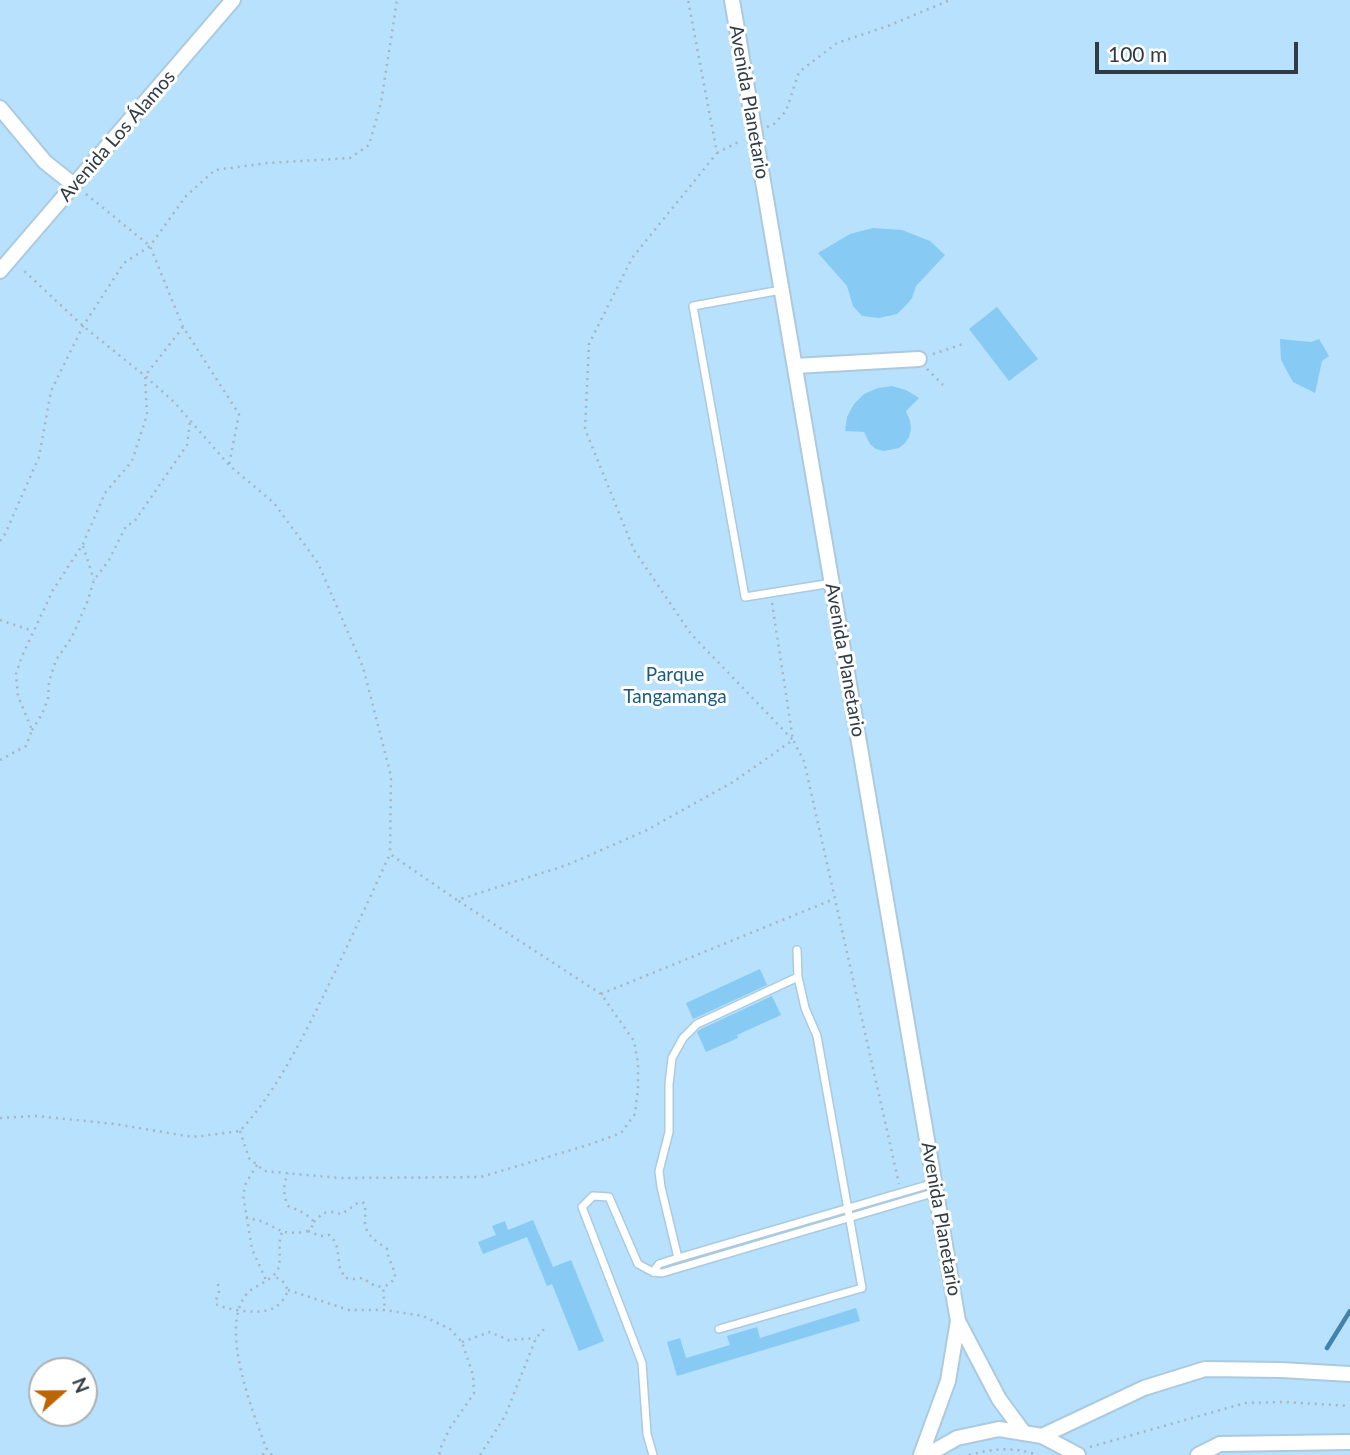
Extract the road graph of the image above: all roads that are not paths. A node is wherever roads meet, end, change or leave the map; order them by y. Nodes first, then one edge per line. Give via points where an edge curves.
1 (233, 0) edge
2 (732, 0) edge
3 (0, 108) edge
4 (74, 185) junction
5 (0, 271) edge
6 (782, 289) junction
7 (919, 359) road end
8 (795, 366) junction
9 (832, 583) junction
10 (797, 950) dead end
11 (798, 977) junction
12 (935, 1187) junction
13 (848, 1208) junction
14 (850, 1218) junction
15 (678, 1258) junction
16 (653, 1272) junction
17 (958, 1321) junction
18 (719, 1329) dead end
19 (1350, 1374) edge
20 (1024, 1433) junction
21 (1042, 1436) junction
22 (1350, 1442) edge
23 (1350, 1450) edge
24 (1075, 1454) edge
25 (653, 1455) edge
26 (921, 1455) edge
27 (926, 1455) edge
28 (1198, 1455) edge
29 (1348, 1455) edge

1 - 4 street, Avenida Los Álamos
2 - 6 street, Avenida Planetario
3 - 4 street via 45,162
4 - 5 street, Avenida Los Álamos
6 - 8 street, Avenida Planetario
6 - 9 lane via 693,306 746,597
7 - 8 street
8 - 9 street, Avenida Planetario
9 - 12 street, Avenida Planetario
10 - 11 lane
11 - 13 lane via 817,1035
11 - 15 lane via 697,1024 672,1058 668,1132 659,1171
12 - 13 lane
12 - 14 lane
12 - 17 street, Avenida Planetario
13 - 14 lane
13 - 15 lane
14 - 16 lane
14 - 18 lane via 862,1288
15 - 16 lane via 659,1264
16 - 25 lane via 638,1264 609,1197 593,1196 582,1207 642,1363
17 - 20 street, Avenida Planetario via 999,1398
17 - 26 street, Avenida Planetario via 948,1381
19 - 21 street via 1205,1369 1144,1388
20 - 21 street
20 - 27 street via 999,1429 957,1438
21 - 24 street
22 - 28 street via 1220,1444
23 - 29 street

